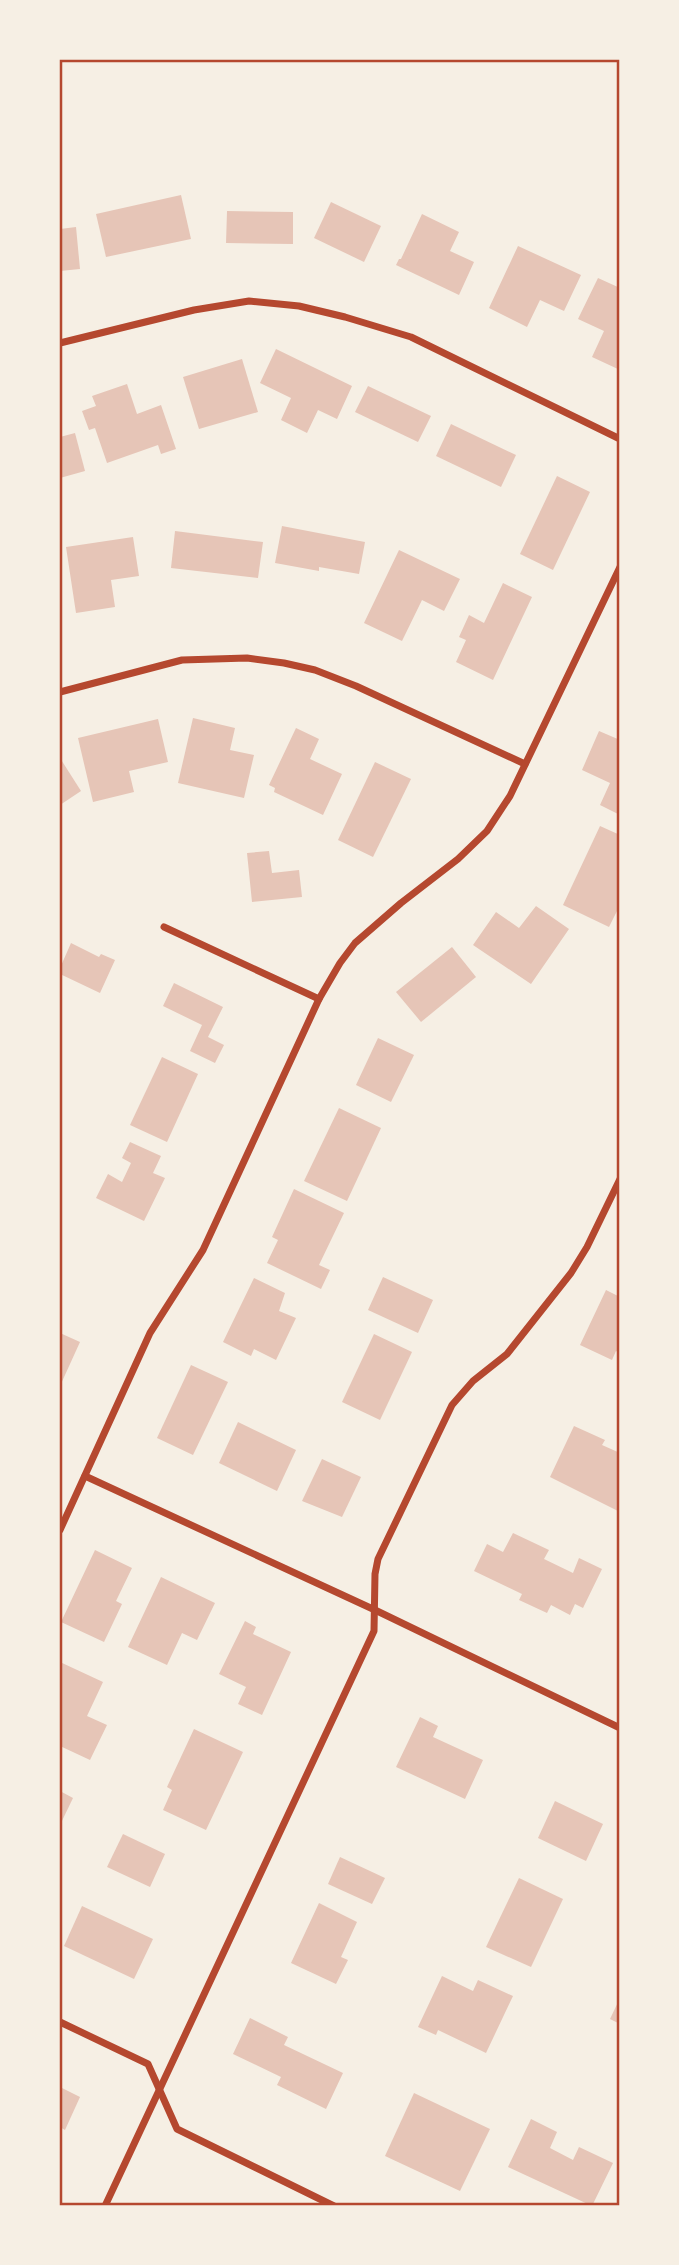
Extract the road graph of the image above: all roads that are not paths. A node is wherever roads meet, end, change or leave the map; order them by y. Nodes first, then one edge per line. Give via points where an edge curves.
1 (60, 343) edge
2 (620, 439) edge
3 (620, 567) edge
4 (60, 692) edge
5 (525, 764) junction
6 (164, 927) dead end
7 (319, 999) junction
8 (620, 1178) edge
9 (85, 1476) junction
10 (60, 1530) edge
11 (375, 1610) junction
12 (620, 1728) edge
13 (60, 2022) edge
14 (159, 2091) junction
15 (105, 2206) edge
16 (334, 2206) edge

1 - 2 street via 249,301 299,306 411,337
3 - 5 street
4 - 5 street via 181,660 247,658 284,663 356,686
5 - 7 street via 487,831 355,943
6 - 7 street
7 - 9 street via 203,1250 150,1332
8 - 11 street via 571,1273 507,1354 452,1405 378,1559
9 - 10 street
9 - 11 street
11 - 12 street
11 - 14 street via 373,1631
13 - 14 street via 148,2064
14 - 15 street
14 - 16 street via 177,2129

